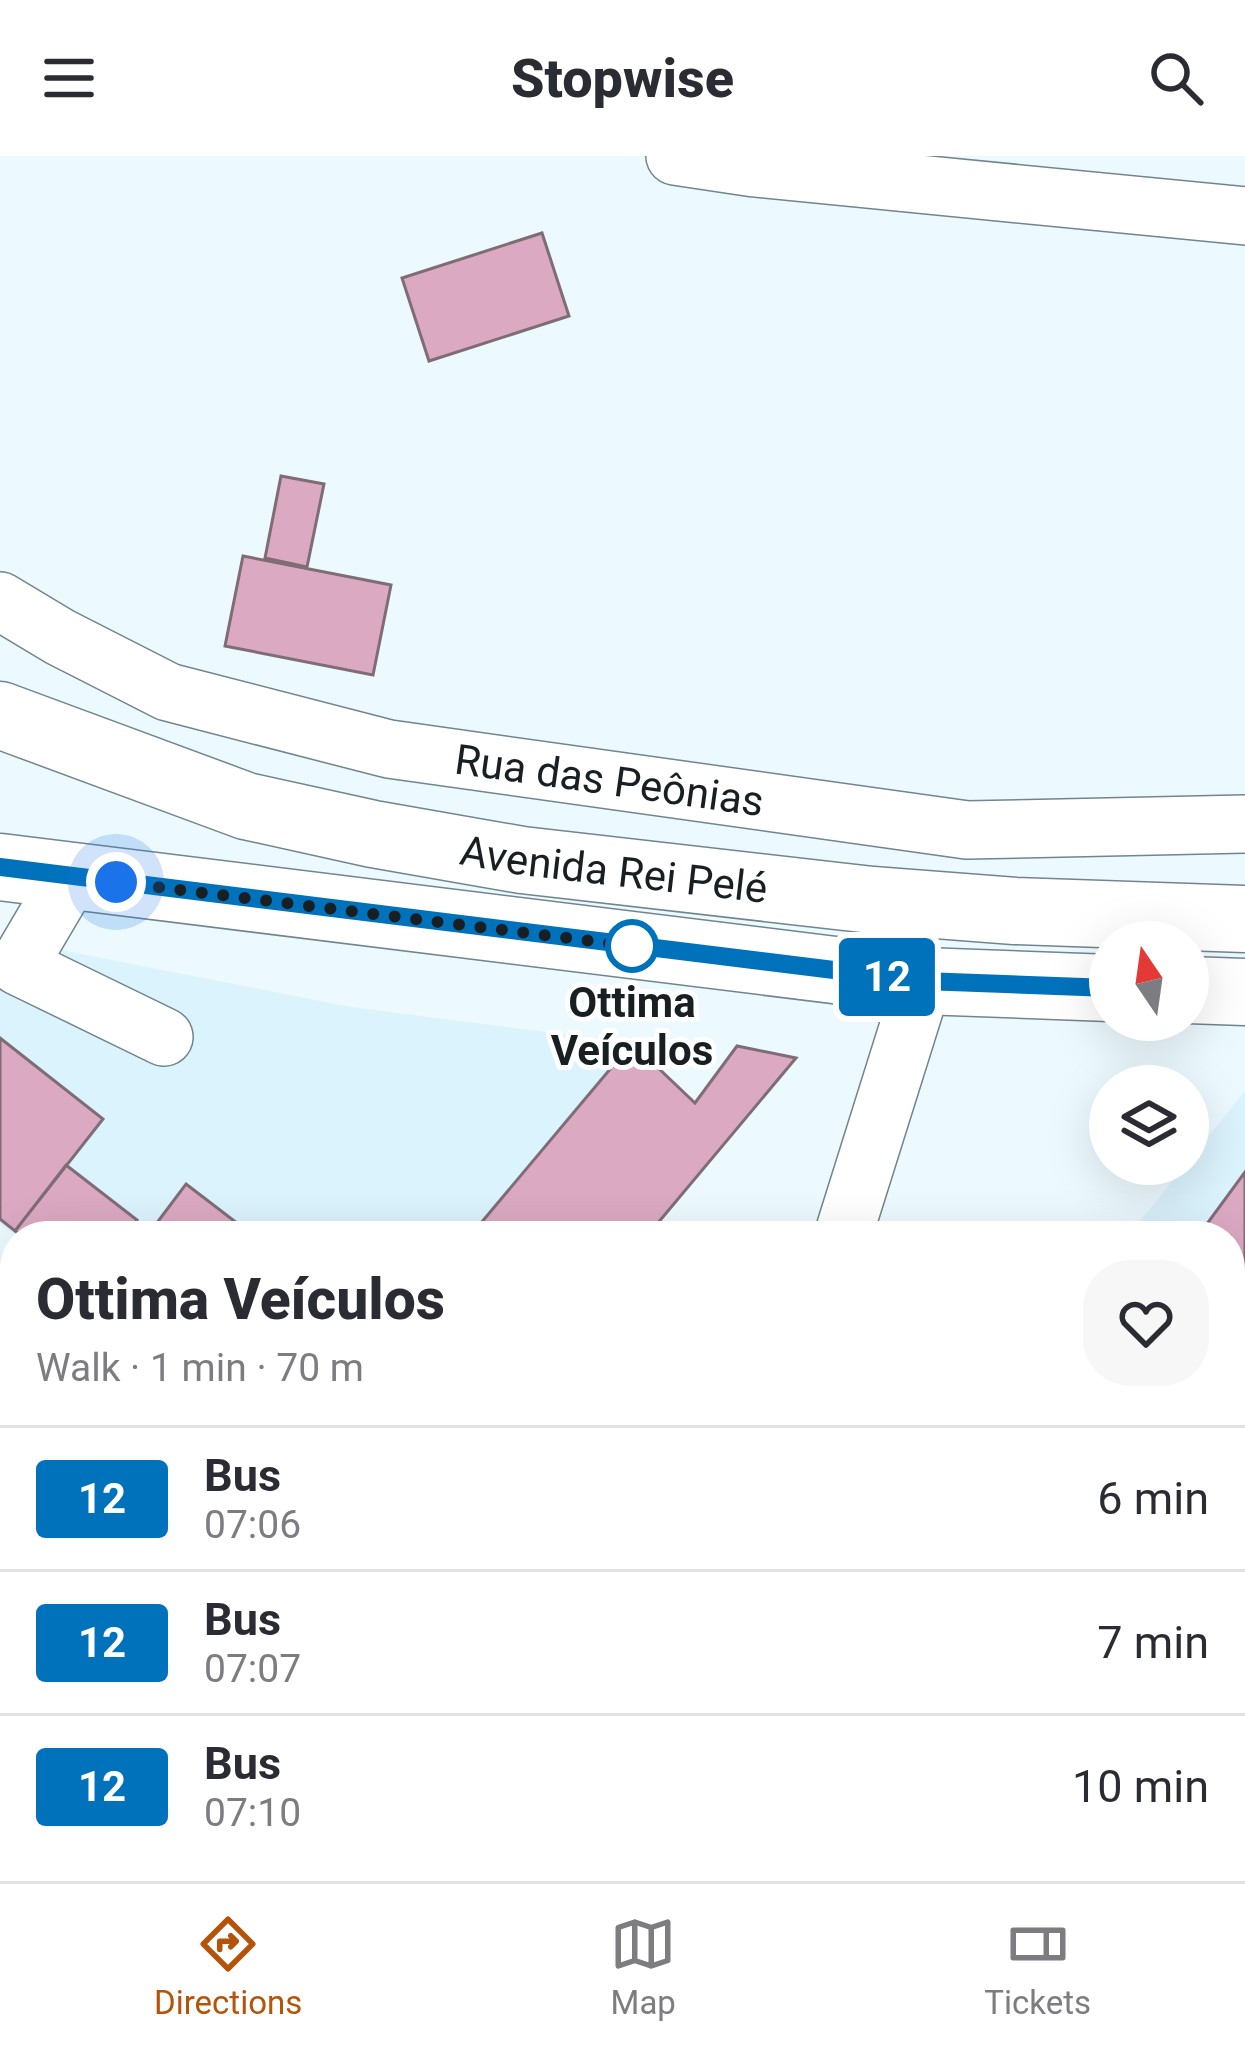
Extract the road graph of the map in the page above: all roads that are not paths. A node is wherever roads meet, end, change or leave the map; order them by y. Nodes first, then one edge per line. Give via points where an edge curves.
1 (674, 156) edge
2 (754, 162) edge
3 (1245, 216) edge
4 (0, 601) edge
5 (0, 716) edge
6 (1245, 824) edge
7 (0, 867) edge
8 (71, 876) junction
9 (1245, 919) edge
10 (9, 965) edge
11 (923, 981) junction
12 (1089, 987) edge
13 (1209, 991) edge
14 (1245, 992) edge
15 (164, 1036) dead end
16 (849, 1221) edge

1 - 2 street
2 - 3 street
4 - 6 street, Rua das Peônias via 168,692 389,748 967,830
5 - 9 main road, Avenida Rei Pelé via 246,806 522,860 872,900
7 - 8 main road, Avenida Rei Pelé
8 - 10 street
8 - 11 main road, Avenida Rei Pelé
10 - 15 street
11 - 12 main road, Avenida Rei Pelé
11 - 16 street
13 - 14 main road

